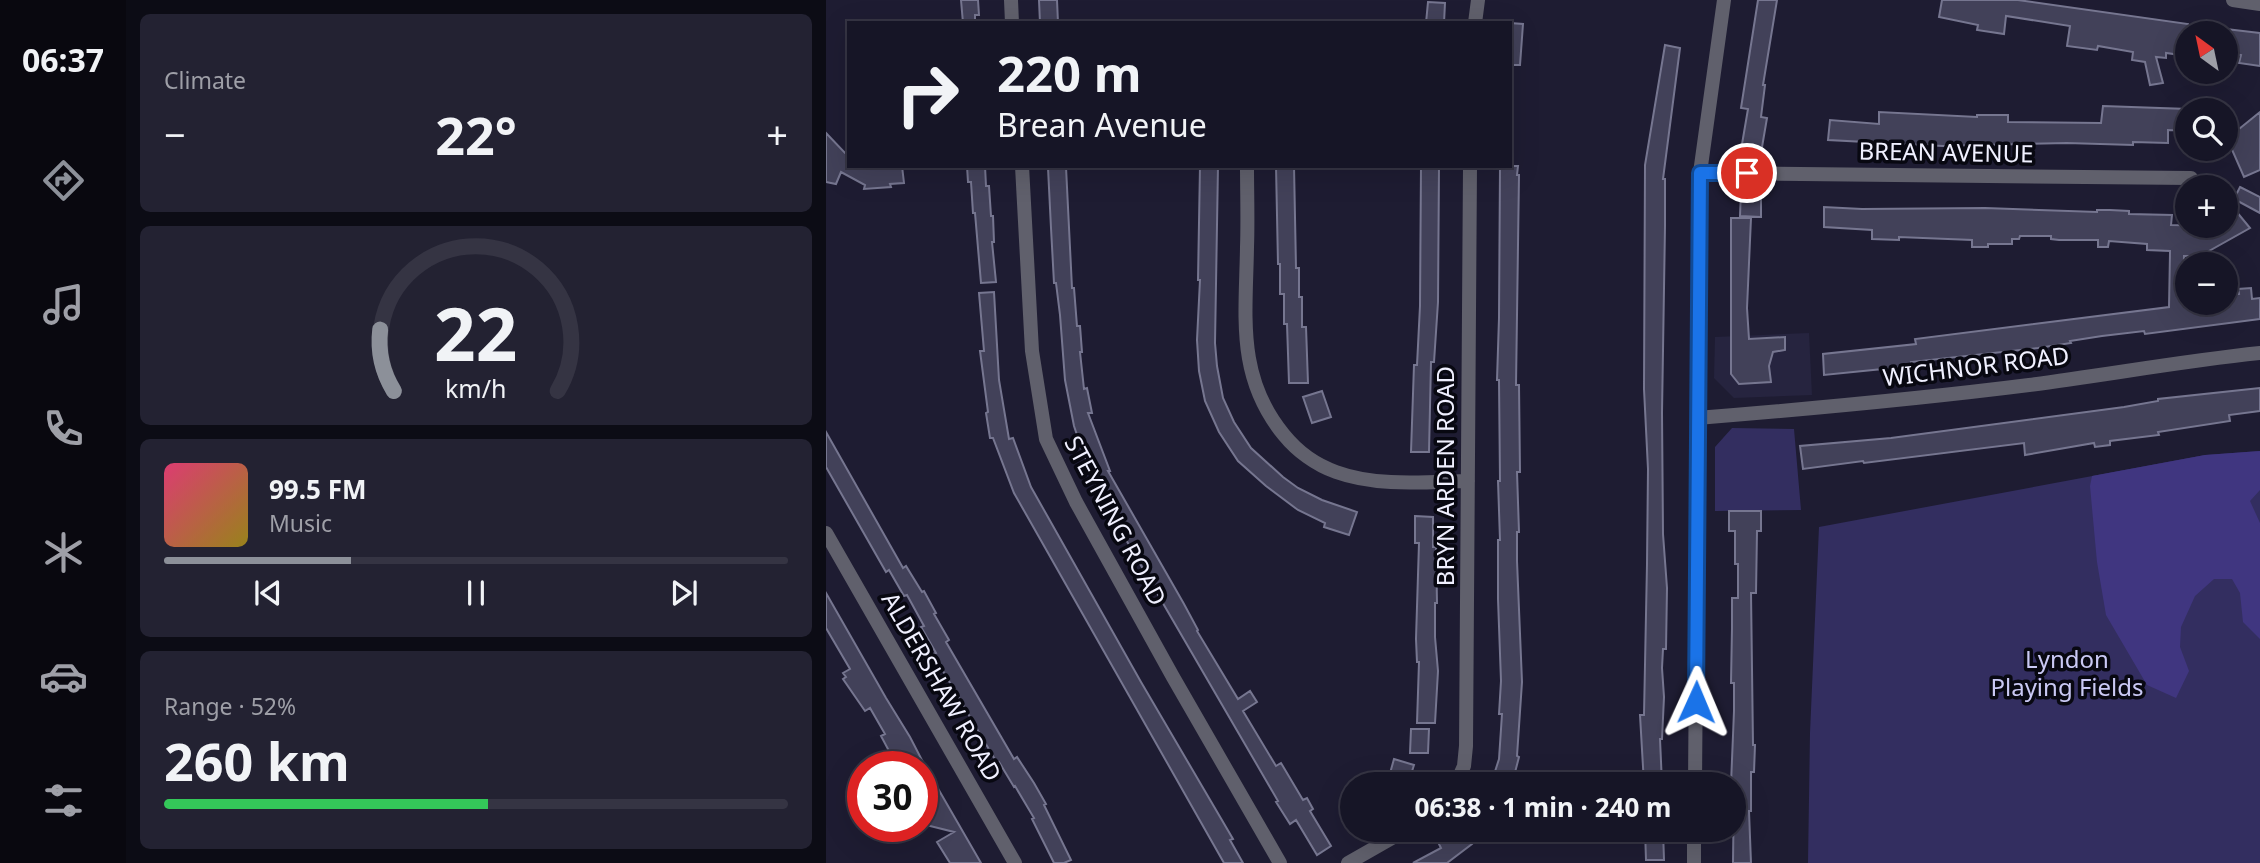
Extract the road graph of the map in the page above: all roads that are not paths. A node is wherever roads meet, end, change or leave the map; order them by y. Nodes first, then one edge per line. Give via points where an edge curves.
1 (1011, 0) edge
2 (1478, 0) edge
3 (1724, 0) edge
4 (2234, 0) edge
5 (2260, 4) edge
6 (1012, 21) edge
7 (1475, 21) edge
8 (1022, 168) edge
9 (1247, 168) edge
10 (1470, 168) edge
11 (1700, 173) junction
12 (2175, 178) edge
13 (2260, 353) edge
14 (1697, 418) junction
15 (1468, 481) junction
16 (826, 533) edge
17 (1461, 772) edge
18 (1695, 772) edge
19 (1384, 842) edge
20 (1694, 842) edge
21 (1015, 863) edge
22 (1280, 863) edge
23 (1348, 863) edge
24 (1693, 863) edge

1 - 6 street
2 - 7 street
3 - 11 street
4 - 5 street
8 - 22 street, STEYNING ROAD via 1032,351 1046,439 1172,677
9 - 15 street via 1248,359 1267,414 1291,444 1336,472 1372,481
10 - 15 street, BRYN ARDEN ROAD
11 - 12 street, BREAN AVENUE
11 - 14 street
13 - 14 street, WICHNOR ROAD via 1855,406
14 - 18 street
15 - 17 street, BRYN ARDEN ROAD via 1466,746
16 - 21 street, ALDERSHAW ROAD
19 - 23 street
20 - 24 street

